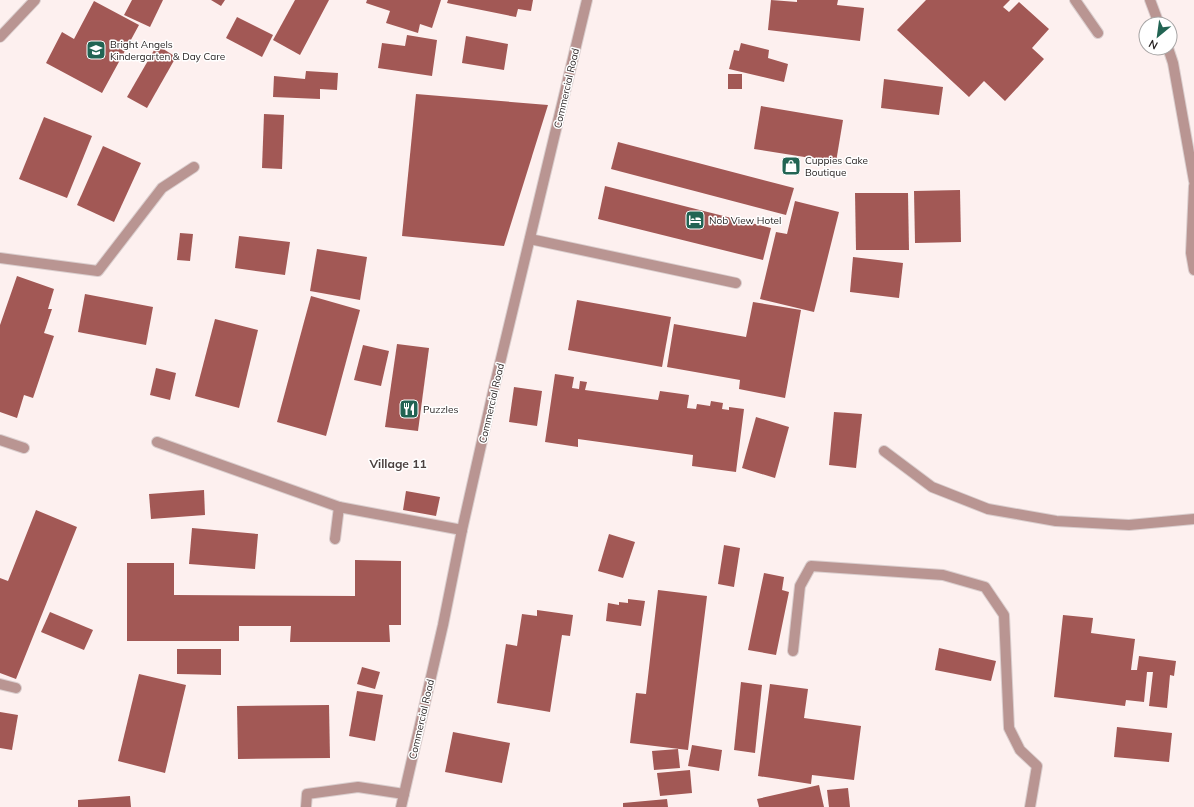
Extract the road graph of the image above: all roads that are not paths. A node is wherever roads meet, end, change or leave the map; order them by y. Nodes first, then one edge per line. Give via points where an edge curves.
1 (35, 0) edge
2 (587, 0) edge
3 (1075, 0) edge
4 (1150, 0) edge
5 (1156, 16) edge
6 (1098, 33) dead end
7 (0, 37) edge
8 (1171, 56) edge
9 (194, 167) dead end
10 (1194, 181) edge
11 (1194, 186) edge
12 (530, 240) junction
13 (1193, 253) edge
14 (0, 258) edge
15 (1194, 270) edge
16 (736, 283) dead end
17 (0, 440) edge
18 (157, 442) dead end
19 (24, 448) dead end
20 (884, 451) dead end
21 (339, 508) junction
22 (1194, 519) edge
23 (462, 530) junction
24 (335, 539) dead end
25 (793, 651) dead end
26 (0, 684) edge
27 (16, 688) dead end
28 (404, 794) junction
29 (306, 807) edge
30 (401, 807) edge
31 (1030, 807) edge

1 - 7 street
2 - 12 street, Commercial Road
3 - 6 street
4 - 5 street
8 - 10 street
9 - 14 street via 162,188 98,271
11 - 13 street
12 - 16 street
12 - 23 street, Commercial Road
13 - 15 street
17 - 19 street
18 - 21 street
20 - 22 street via 932,487 988,508 1056,521 1129,525
21 - 23 street
21 - 24 street
23 - 28 street, Commercial Road
25 - 31 street via 800,586 811,566 943,575 985,587 1004,615 1008,728 1020,750 1037,766
26 - 27 street
28 - 29 street via 358,788 307,794
28 - 30 street, Commercial Road

